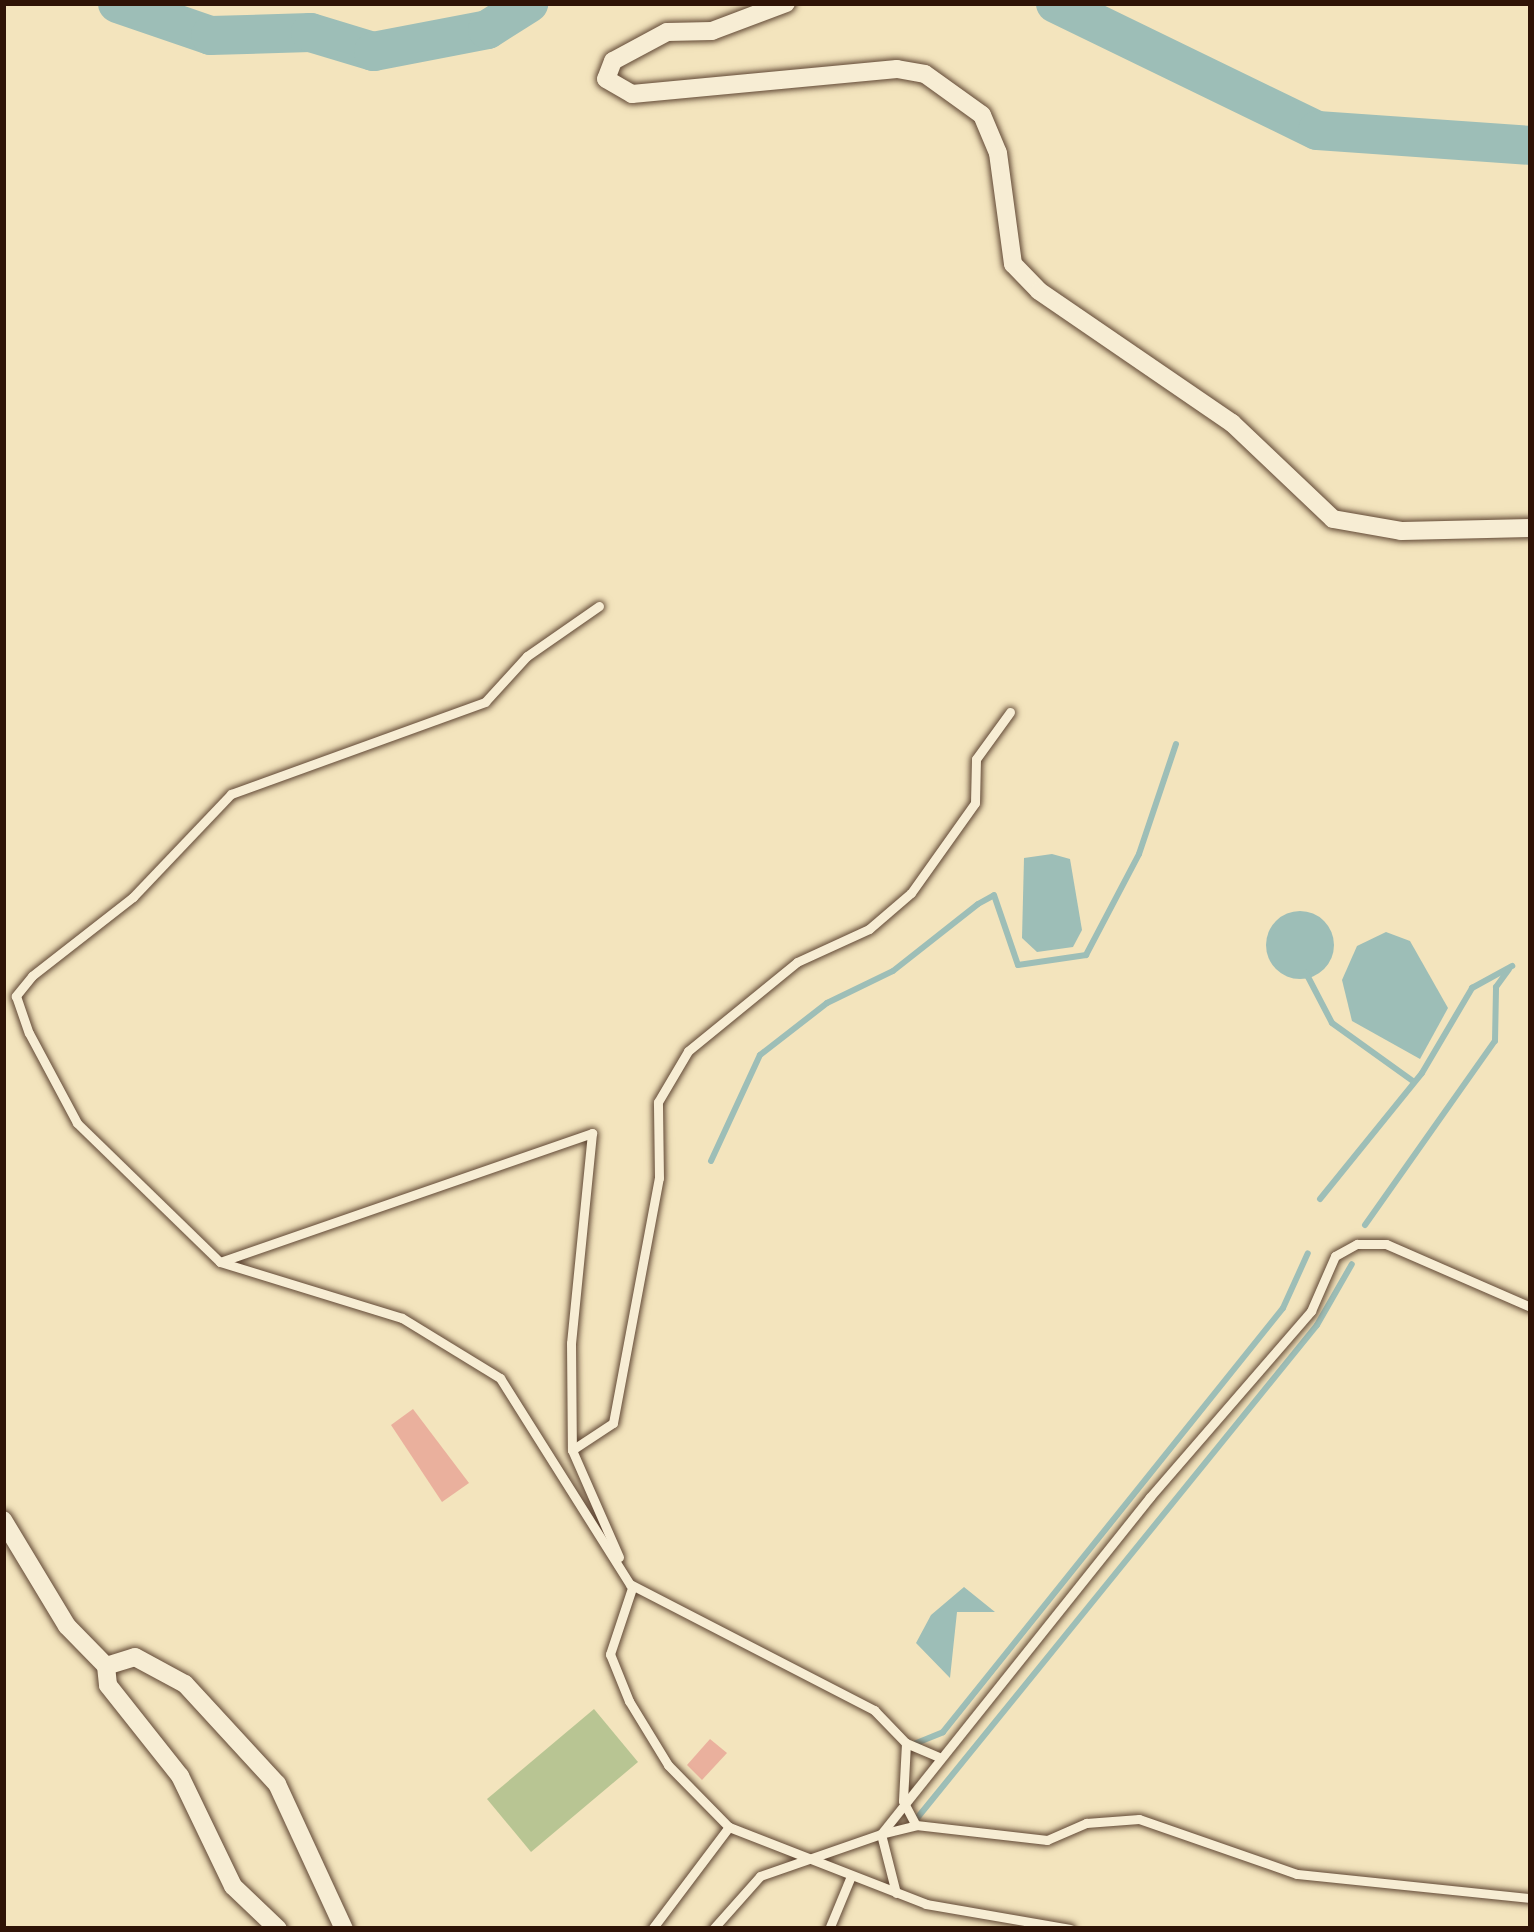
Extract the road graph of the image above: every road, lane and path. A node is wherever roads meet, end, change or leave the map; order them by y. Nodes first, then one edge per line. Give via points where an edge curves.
1 (786, 3) edge
2 (1531, 528) edge
3 (599, 606) dead end
4 (1010, 712) dead end
5 (220, 1262) junction
6 (1531, 1307) edge
7 (572, 1450) junction
8 (3, 1520) edge
9 (632, 1588) junction
10 (106, 1666) junction
11 (906, 1743) junction
12 (939, 1756) junction
13 (904, 1801) junction
14 (916, 1825) junction
15 (730, 1827) junction
16 (881, 1834) junction
17 (808, 1857) junction
18 (851, 1876) junction
19 (896, 1893) junction
20 (1531, 1898) edge
21 (278, 1929) edge
22 (344, 1929) edge
23 (652, 1929) edge
24 (713, 1929) edge
25 (829, 1929) edge
26 (1070, 1929) edge

1 - 2 street via 712,32 667,32 613,61 606,79 632,94 857,72 925,74 982,116 998,153 1013,264 1232,423 1333,519 1401,531
3 - 5 lane via 527,656 485,703 231,794 133,896 16,996 76,1123
4 - 7 lane via 976,759 975,803 911,893 868,929 797,962 688,1051 658,1102 659,1178 613,1423
5 - 7 lane via 592,1133 571,1343
5 - 9 lane via 402,1318 500,1378
6 - 12 lane via 1386,1244 1357,1244 1335,1256 1312,1311
7 - 9 lane
8 - 10 street via 67,1626
9 - 11 lane via 874,1710
9 - 15 lane via 610,1654 629,1701 668,1765
10 - 21 street via 108,1685 180,1776 233,1886
10 - 22 street via 136,1657 184,1684 277,1784
11 - 12 lane
11 - 13 lane
12 - 13 lane
13 - 14 lane
13 - 16 lane
14 - 16 lane
14 - 20 lane via 1048,1840 1086,1823 1139,1820 1297,1874
15 - 17 lane
15 - 23 lane
16 - 17 lane
16 - 19 lane
17 - 18 lane
17 - 24 lane via 760,1876
18 - 19 lane
18 - 25 lane
19 - 26 lane

